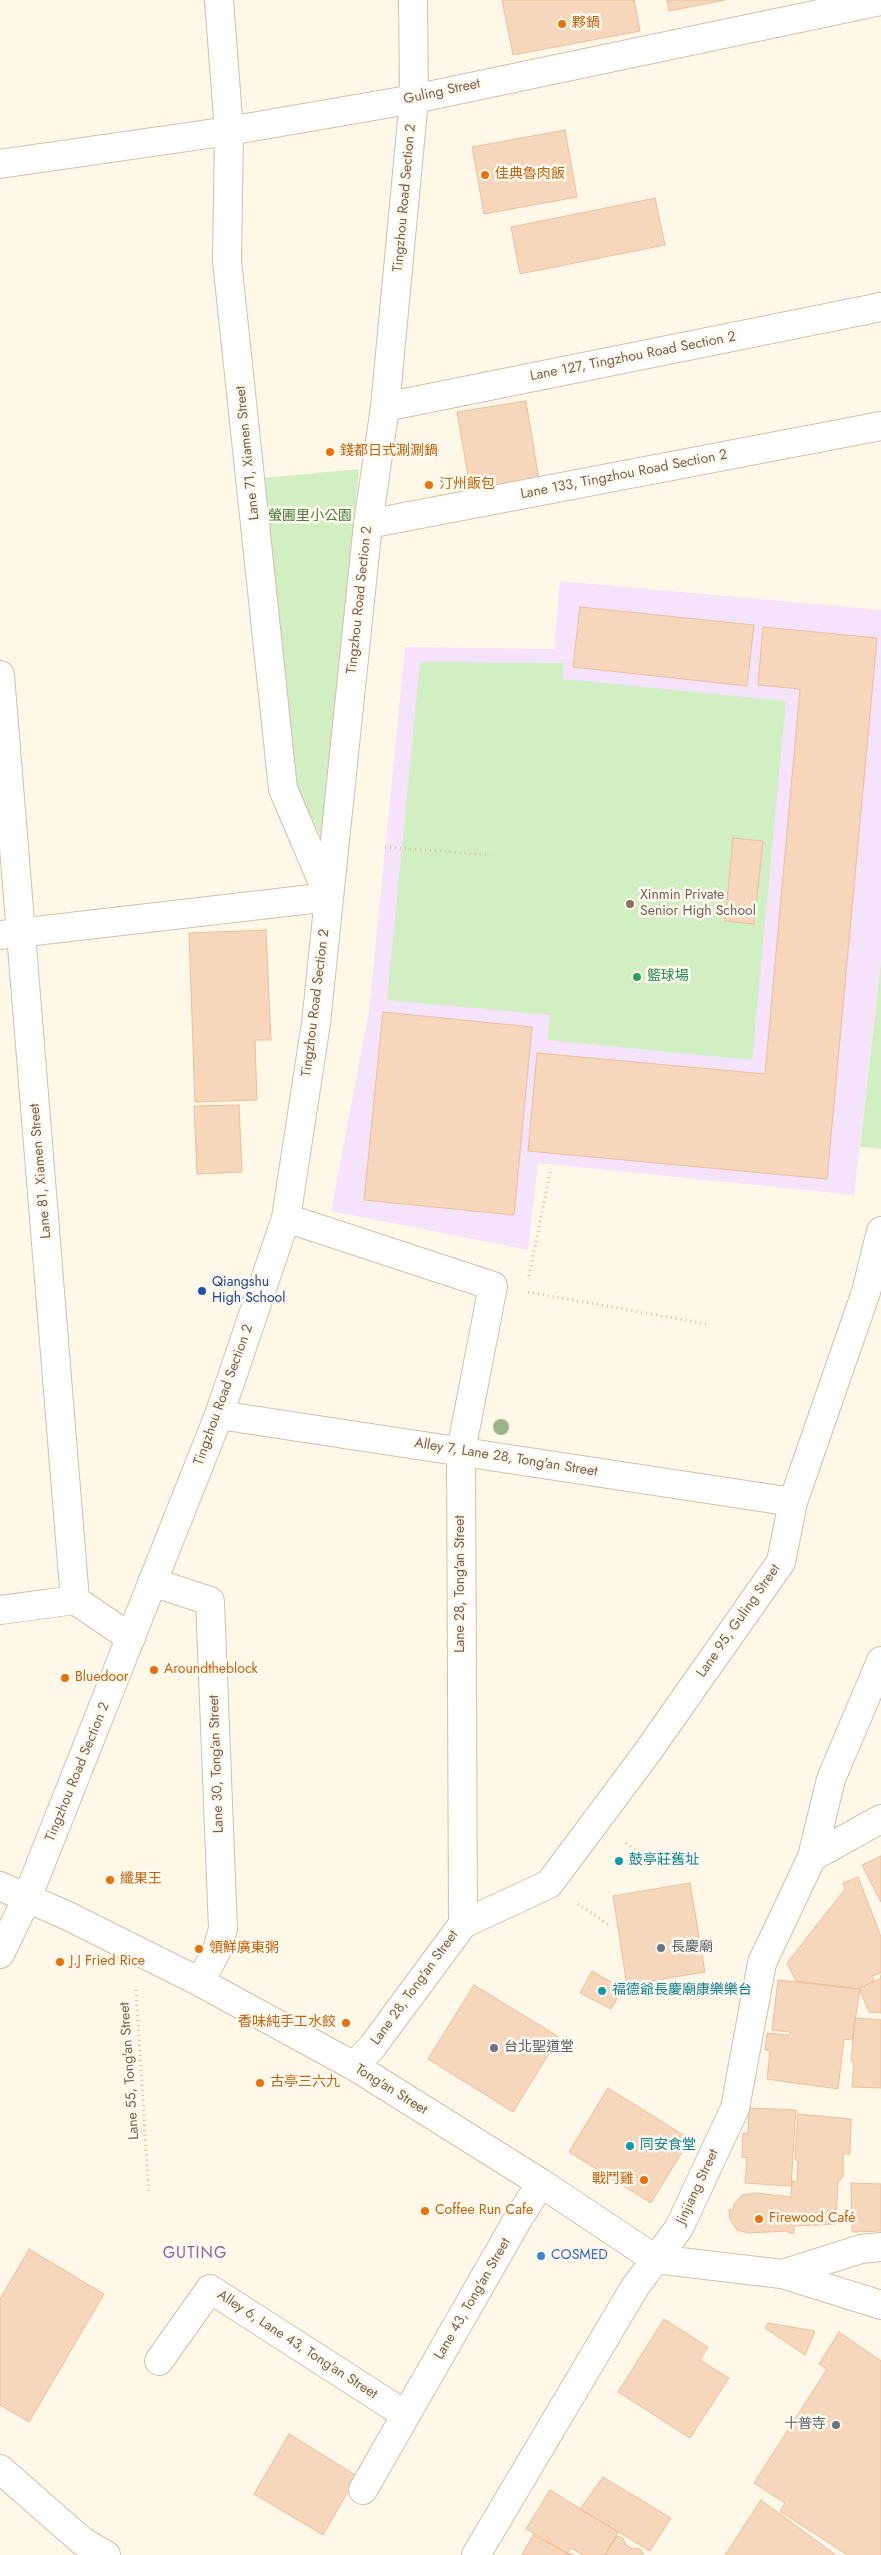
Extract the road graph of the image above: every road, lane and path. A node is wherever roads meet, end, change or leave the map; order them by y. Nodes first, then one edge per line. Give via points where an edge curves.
1 (219, 0) edge
2 (412, 0) edge
3 (881, 1) edge
4 (414, 98) junction
5 (229, 131) junction
6 (0, 164) edge
7 (881, 308) edge
8 (385, 408) junction
9 (881, 426) edge
10 (368, 524) junction
11 (0, 675) edge
12 (385, 847) dead end
13 (490, 855) dead end
14 (329, 897) junction
15 (11, 934) edge
16 (551, 1168) dead end
17 (286, 1218) junction
18 (881, 1231) edge
19 (707, 1324) dead end
20 (219, 1415) junction
21 (461, 1451) junction
22 (793, 1502) junction
23 (152, 1582) junction
24 (75, 1600) junction
25 (0, 1610) edge
26 (131, 1638) junction
27 (881, 1661) edge
28 (881, 1819) edge
29 (812, 1857) junction
30 (0, 1886) edge
31 (28, 1898) junction
32 (463, 1924) junction
33 (130, 1948) junction
34 (0, 1954) edge
35 (760, 1975) junction
36 (664, 1978) dead end
37 (200, 1982) junction
38 (354, 2066) junction
39 (541, 2183) junction
40 (149, 2194) dead end
41 (881, 2247) edge
42 (655, 2259) junction
43 (782, 2274) junction
44 (881, 2305) edge
45 (159, 2360) dead end
46 (406, 2415) junction
47 (0, 2469) edge
48 (363, 2490) dead end
49 (77, 2548) edge
50 (106, 2555) edge
51 (476, 2555) edge

1 - 5 street, Lane 71, Xiamen Street
2 - 4 street, Tingzhou Road Section 2
3 - 4 street, Guling Street
4 - 5 street, Guling Street
4 - 8 street, Tingzhou Road Section 2
5 - 6 street, Guling Street
5 - 14 street, Lane 71, Xiamen Street via 227,261 283,789
7 - 8 street, Lane 127, Tingzhou Road Section 2
8 - 10 street, Tingzhou Road Section 2
9 - 10 street, Lane 133, Tingzhou Road Section 2
10 - 14 street, Tingzhou Road Section 2
11 - 15 street, Lane 81, Xiamen Street
12 - 13 path
14 - 15 street
14 - 17 street, Tingzhou Road Section 2 via 316,1023
15 - 24 street, Lane 81, Xiamen Street
16 - 19 path via 526,1292
17 - 20 street, Tingzhou Road Section 2
17 - 21 street, Lane 28, Tong'an Street via 493,1286
18 - 22 street, Lane 95, Guling Street via 866,1292
20 - 21 street, Alley 7, Lane 28, Tong'an Street
20 - 23 street, Tingzhou Road Section 2
21 - 22 street, Alley 7, Lane 28, Tong'an Street
21 - 32 street, Lane 28, Tong'an Street
22 - 32 street, Lane 95, Guling Street via 781,1562 646,1754 549,1884
23 - 26 street, Tingzhou Road Section 2
23 - 37 street, Lane 30, Tong'an Street via 210,1601 223,1929 217,1950
24 - 25 street
24 - 26 street
26 - 31 street, Tingzhou Road Section 2
27 - 29 street, Jinjiang Street via 831,1779
28 - 29 street
29 - 35 street, Jinjiang Street via 762,1963
30 - 31 street, Tong'an Street
31 - 33 street, Tong'an Street
31 - 34 street, Tingzhou Road Section 2
32 - 38 street, Lane 28, Tong'an Street via 372,2047
33 - 37 street, Tong'an Street
33 - 40 path, Lane 55, Tong'an Street
35 - 36 path via 666,1990
35 - 42 street, Jinjiang Street via 735,2108 679,2228
37 - 38 street, Tong'an Street
38 - 39 street, Tong'an Street
39 - 42 street, Tong'an Street
39 - 46 street, Lane 43, Tong'an Street
41 - 43 street, Tong'an Street via 861,2249
42 - 43 street, Tong'an Street
42 - 51 street, Jinjiang Street via 635,2287
43 - 44 street, Tong'an Street
45 - 46 street, Alley 6, Lane 43, Tong'an Street via 210,2289
46 - 48 street, Lane 43, Tong'an Street
47 - 49 street
49 - 50 street

